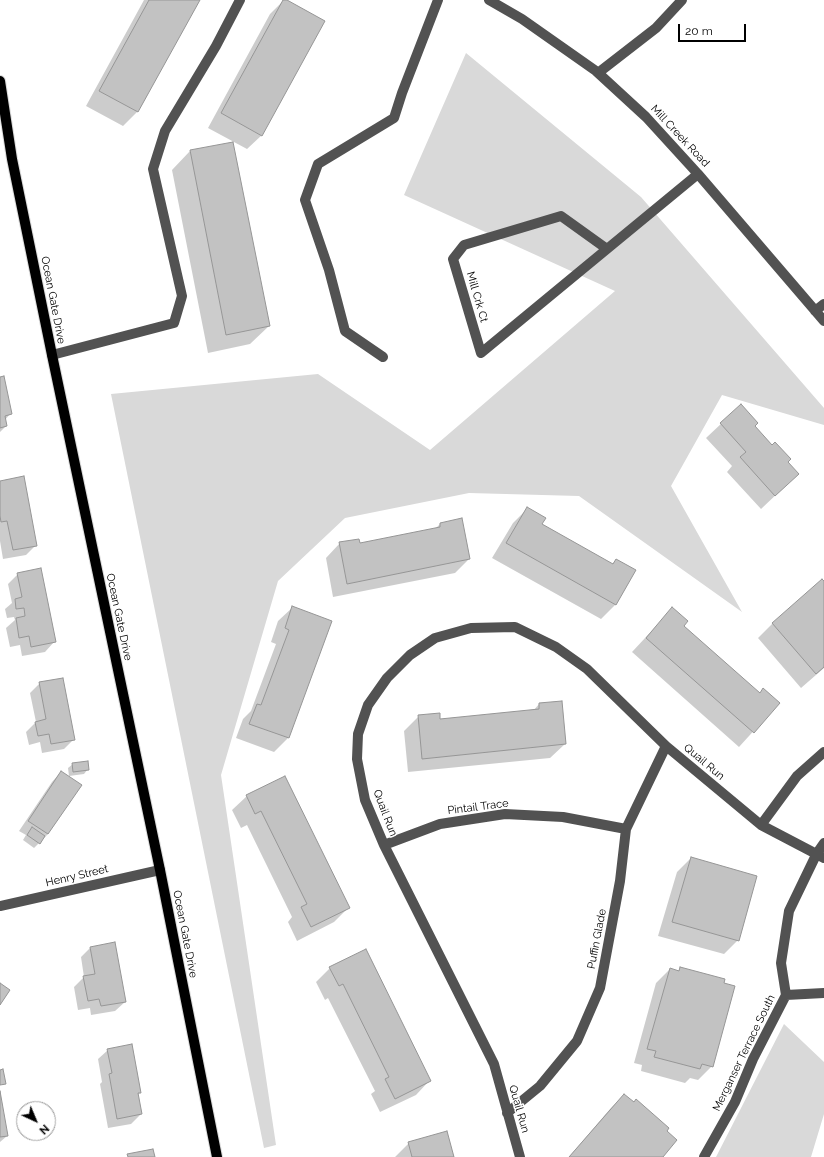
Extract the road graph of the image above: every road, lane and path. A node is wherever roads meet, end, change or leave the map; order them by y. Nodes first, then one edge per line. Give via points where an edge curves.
1 (240, 0) edge
2 (438, 0) edge
3 (489, 0) edge
4 (682, 0) edge
5 (598, 73) junction
6 (0, 81) edge
7 (698, 174) junction
8 (607, 249) junction
9 (824, 304) edge
10 (816, 311) junction
11 (824, 321) edge
12 (52, 356) junction
13 (383, 357) dead end
14 (666, 746) junction
15 (824, 752) edge
16 (761, 825) junction
17 (626, 829) junction
18 (824, 843) edge
19 (384, 845) junction
20 (820, 856) edge
21 (160, 870) junction
22 (0, 906) edge
23 (824, 993) edge
24 (786, 995) junction
25 (507, 1113) junction
26 (217, 1157) edge
27 (520, 1157) edge
28 (704, 1157) edge

1 - 12 street via 216,46 165,131 153,169 182,296 174,323
2 - 13 street via 394,118 318,164 305,200 329,270 345,331
3 - 5 street, Mill Creek Road via 522,19
4 - 5 street via 656,28
5 - 7 street, Mill Creek Road via 646,117
6 - 12 main road, Ocean Gate Drive via 12,159
7 - 8 street, Mill Crk Ct
7 - 10 street, Mill Creek Road
8 - 8 street, Mill Crk Ct via 547,299 481,354 453,259 464,245 561,216
9 - 10 street
10 - 11 street, Mill Creek Road
12 - 21 main road, Ocean Gate Drive
14 - 16 street, Quail Run
14 - 17 street, Puffin Glade
14 - 19 street, Quail Run via 587,669 556,647 515,627 471,628 435,638 410,655 387,678 368,705 358,734 357,759 365,800
15 - 16 street via 797,776
16 - 20 street, Quail Run
17 - 19 street, Pintail Trace via 563,817 505,814 440,824
17 - 25 street, Puffin Glade via 620,881 600,988 577,1041 540,1086
18 - 20 street, Merganser Terrace South
19 - 25 street, Quail Run via 494,1064
20 - 24 street, Merganser Terrace South via 789,911 781,963
21 - 22 street, Henry Street
21 - 26 main road, Ocean Gate Drive
23 - 24 street
24 - 28 street, Merganser Terrace South via 753,1058 735,1102
25 - 27 street, Quail Run

